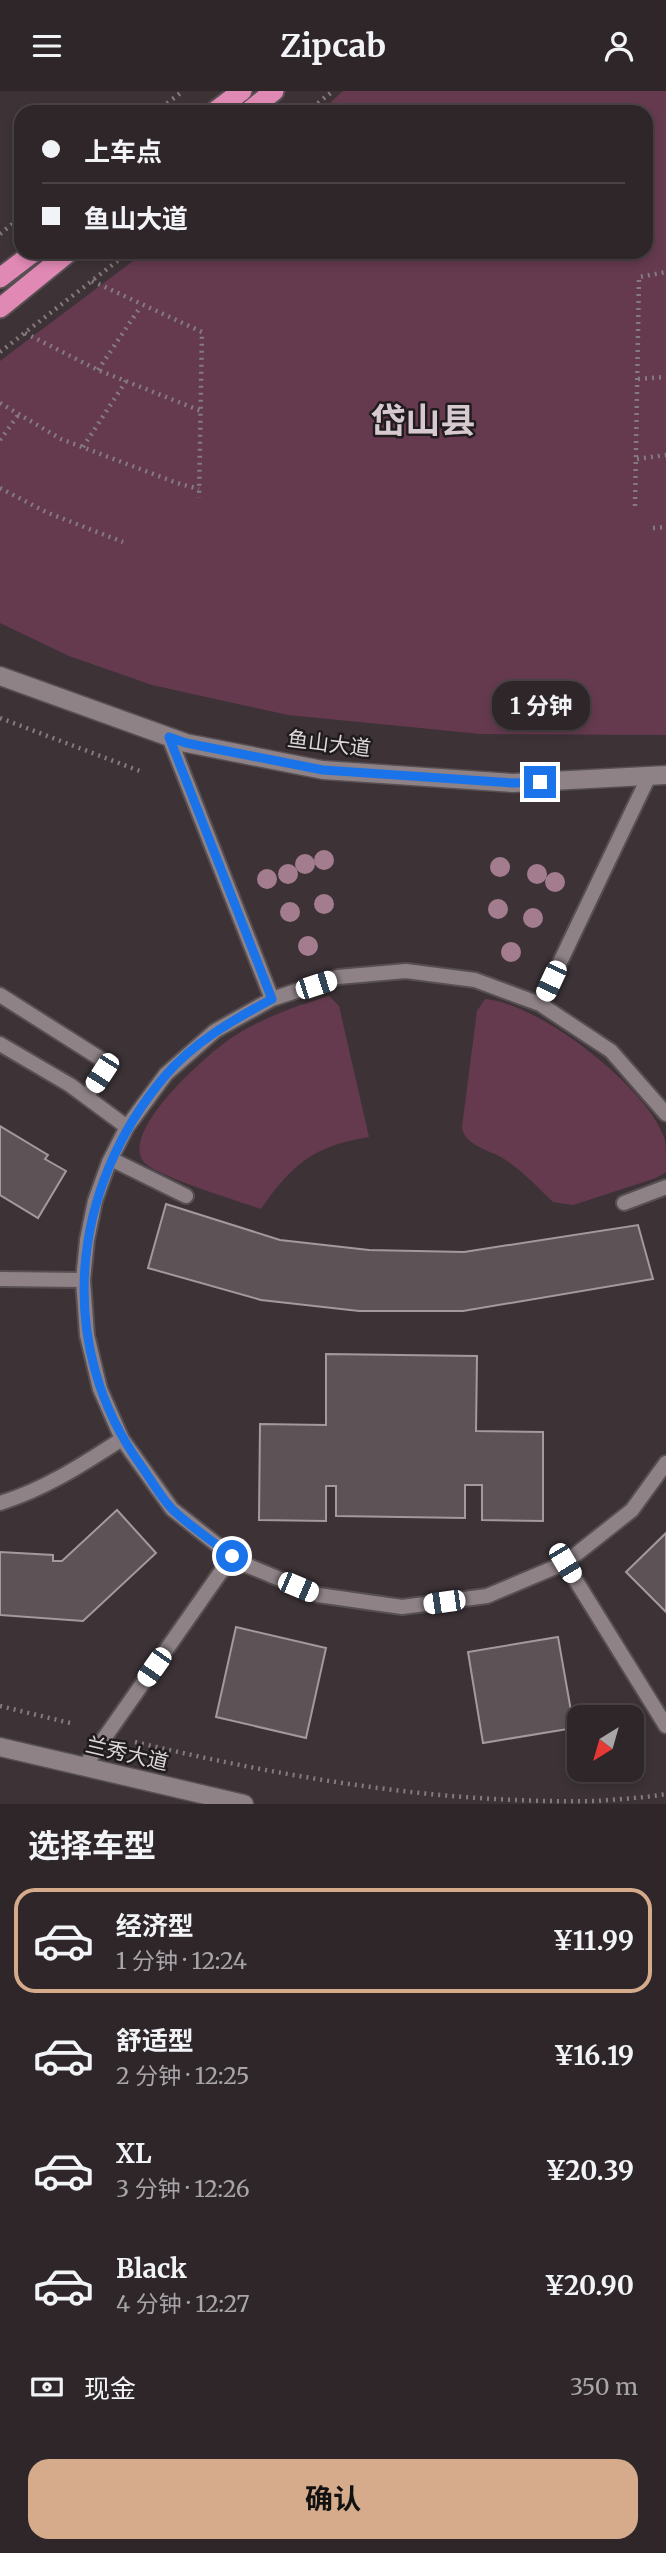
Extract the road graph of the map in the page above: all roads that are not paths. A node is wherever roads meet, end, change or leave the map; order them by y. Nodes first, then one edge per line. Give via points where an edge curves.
1 (242, 91) edge
2 (274, 91) edge
3 (224, 105) edge
4 (257, 105) edge
5 (25, 259) edge
6 (60, 259) edge
7 (0, 278) edge
8 (0, 308) edge
9 (0, 676) edge
10 (169, 737) junction
11 (658, 775) edge
12 (0, 995) edge
13 (272, 999) junction
14 (540, 1004) junction
15 (0, 1044) edge
16 (86, 1097) junction
17 (666, 1114) edge
18 (127, 1127) junction
19 (111, 1159) junction
20 (666, 1187) edge
21 (186, 1196) dead end
22 (624, 1203) dead end
23 (0, 1279) edge
24 (83, 1280) junction
25 (122, 1439) junction
26 (666, 1463) edge
27 (0, 1503) edge
28 (232, 1556) junction
29 (565, 1563) junction
30 (666, 1726) edge
31 (0, 1747) edge
32 (84, 1767) junction
33 (244, 1804) edge

1 - 3 highway
2 - 4 highway
5 - 7 highway
6 - 8 highway
9 - 10 street, 鱼山大道
10 - 11 street, 鱼山大道 via 323,770 513,783
10 - 13 lane
11 - 14 lane
12 - 16 lane via 101,1059 102,1073
13 - 14 lane via 338,978 406,971 475,980
13 - 18 lane via 215,1031 166,1074
14 - 17 lane via 611,1051
15 - 16 lane
16 - 18 lane
18 - 19 lane
19 - 21 lane
19 - 24 lane via 93,1214
20 - 22 lane
23 - 24 lane
24 - 25 lane via 87,1335 100,1389
25 - 27 lane via 62,1478
25 - 28 lane via 172,1509
26 - 29 lane via 632,1510
28 - 29 lane via 318,1595 402,1607 487,1596
28 - 32 lane
29 - 30 lane
31 - 32 street, 兰秀大道
32 - 33 street, 兰秀大道

